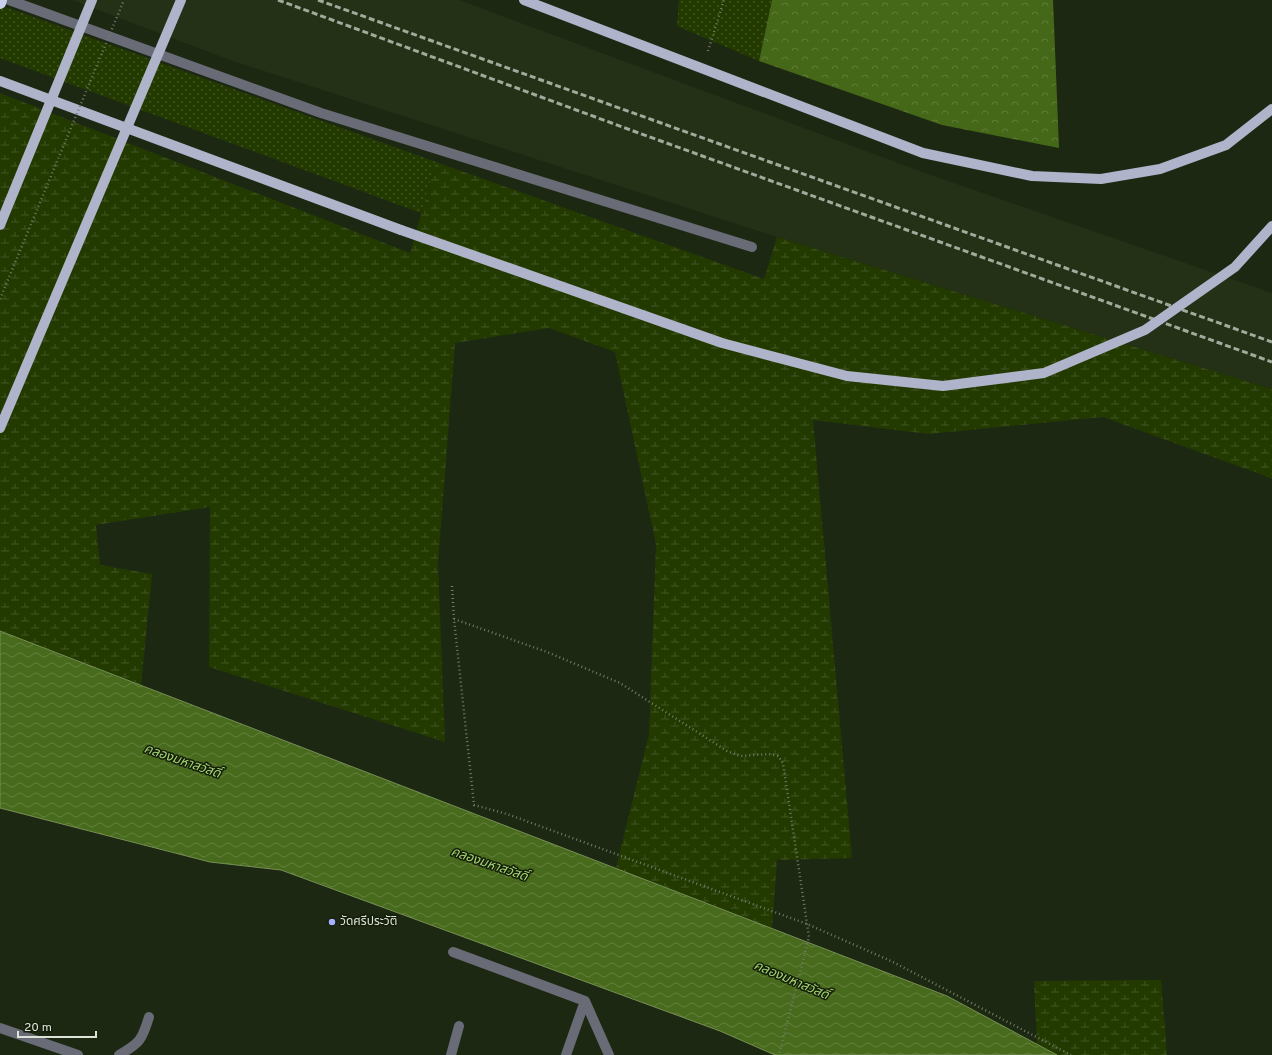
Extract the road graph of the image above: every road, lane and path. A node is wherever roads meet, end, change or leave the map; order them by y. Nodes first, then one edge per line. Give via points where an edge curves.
1 (1, 0) edge
2 (9, 0) edge
3 (92, 0) edge
4 (124, 0) edge
5 (181, 0) edge
6 (524, 0) edge
7 (724, 0) edge
8 (0, 3) edge
9 (702, 68) junction
10 (0, 80) edge
11 (1272, 109) edge
12 (0, 225) edge
13 (1272, 226) edge
14 (752, 247) dead end
15 (0, 299) edge
16 (0, 428) edge
17 (452, 586) dead end
18 (454, 619) junction
19 (807, 924) junction
20 (453, 952) dead end
21 (585, 1001) junction
22 (149, 1017) dead end
23 (459, 1026) dead end
24 (0, 1028) edge
25 (78, 1055) edge
26 (119, 1055) edge
27 (451, 1055) edge
28 (566, 1055) edge
29 (609, 1055) edge
30 (779, 1055) edge
31 (1071, 1055) edge

1 - 8 highway
2 - 14 street via 321,113
3 - 12 main road, bridge
4 - 15 path, bridge
5 - 16 main road, bridge
6 - 9 main road
7 - 9 path
9 - 11 main road via 923,153 1032,176 1101,179 1160,169 1226,145
10 - 13 main road, bridge via 401,230 722,343 847,376 944,386 1044,373 1145,330 1235,267
17 - 18 path
18 - 19 path via 546,652 620,683 726,751 740,756 778,756 784,763
18 - 19 path via 474,805 507,814
19 - 30 path via 809,936
19 - 31 path via 891,960
20 - 21 street
21 - 28 street
21 - 29 street
22 - 26 street via 144,1034 135,1046
23 - 27 street
24 - 25 street

